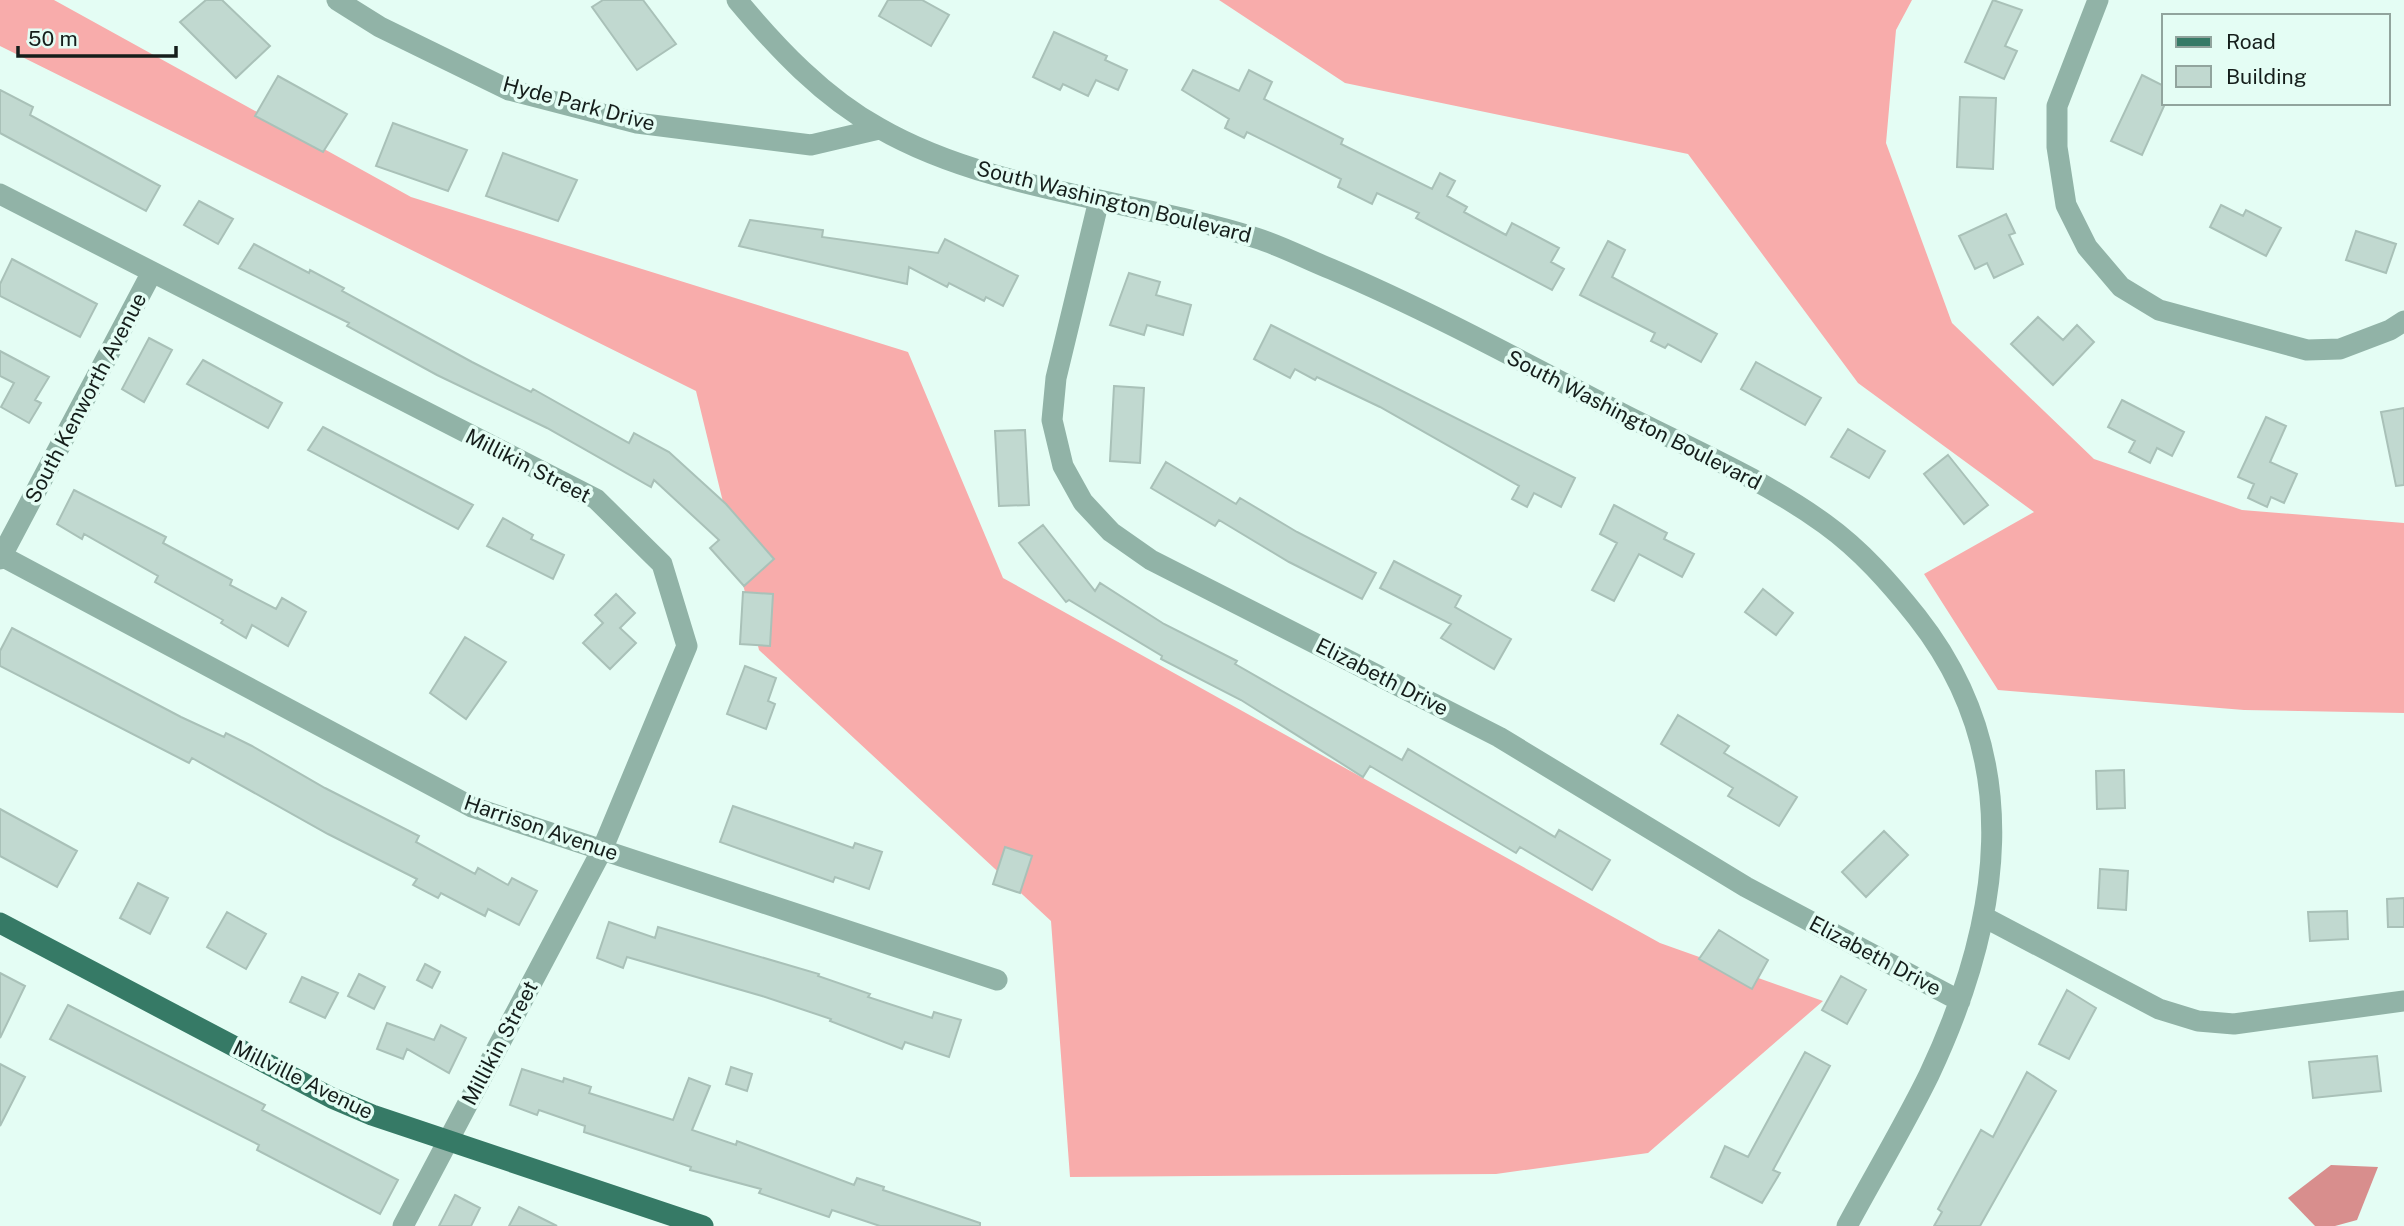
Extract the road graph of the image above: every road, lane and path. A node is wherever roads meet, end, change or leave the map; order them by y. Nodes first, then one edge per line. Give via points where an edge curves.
1 (337, 0) edge
2 (737, 0) edge
3 (2098, 0) edge
4 (879, 129) junction
5 (0, 194) edge
6 (1099, 200) junction
7 (151, 274) junction
8 (2404, 321) edge
9 (1, 557) edge
10 (602, 850) junction
11 (1984, 917) junction
12 (0, 923) edge
13 (997, 980) dead end
14 (1960, 1001) junction
15 (2404, 1001) edge
16 (448, 1140) junction
17 (403, 1226) edge
18 (703, 1226) edge
19 (1847, 1226) edge

1 - 4 street, Hyde Park Drive via 380,27 509,90 637,124 811,145
2 - 4 street, South Washington Boulevard via 788,58
3 - 8 street via 2057,106 2057,147 2066,205 2087,247 2121,286 2159,310 2307,350 2340,349
4 - 6 street, South Washington Boulevard via 957,163
5 - 7 street, Millikin Street
6 - 11 street, South Washington Boulevard via 1261,239 1398,298 1755,482 1826,525 1884,576 1941,647 1976,717 1992,791
6 - 14 street, Elizabeth Drive via 1056,378 1052,420 1063,466 1083,502 1111,532 1151,560 1499,737 1746,887
7 - 9 street, South Kenworth Avenue
7 - 10 street, Millikin Street via 596,499 662,564 687,646
9 - 10 street, Harrison Avenue via 472,807
10 - 13 street, Harrison Avenue
10 - 16 street, Millikin Street
11 - 14 street, South Washington Boulevard
11 - 15 street via 2159,1009 2197,1021 2234,1024
12 - 16 main road, Millville Avenue via 332,1098
14 - 19 street, South Washington Boulevard via 1928,1076
16 - 17 street, Millikin Street
16 - 18 main road, Millville Avenue

